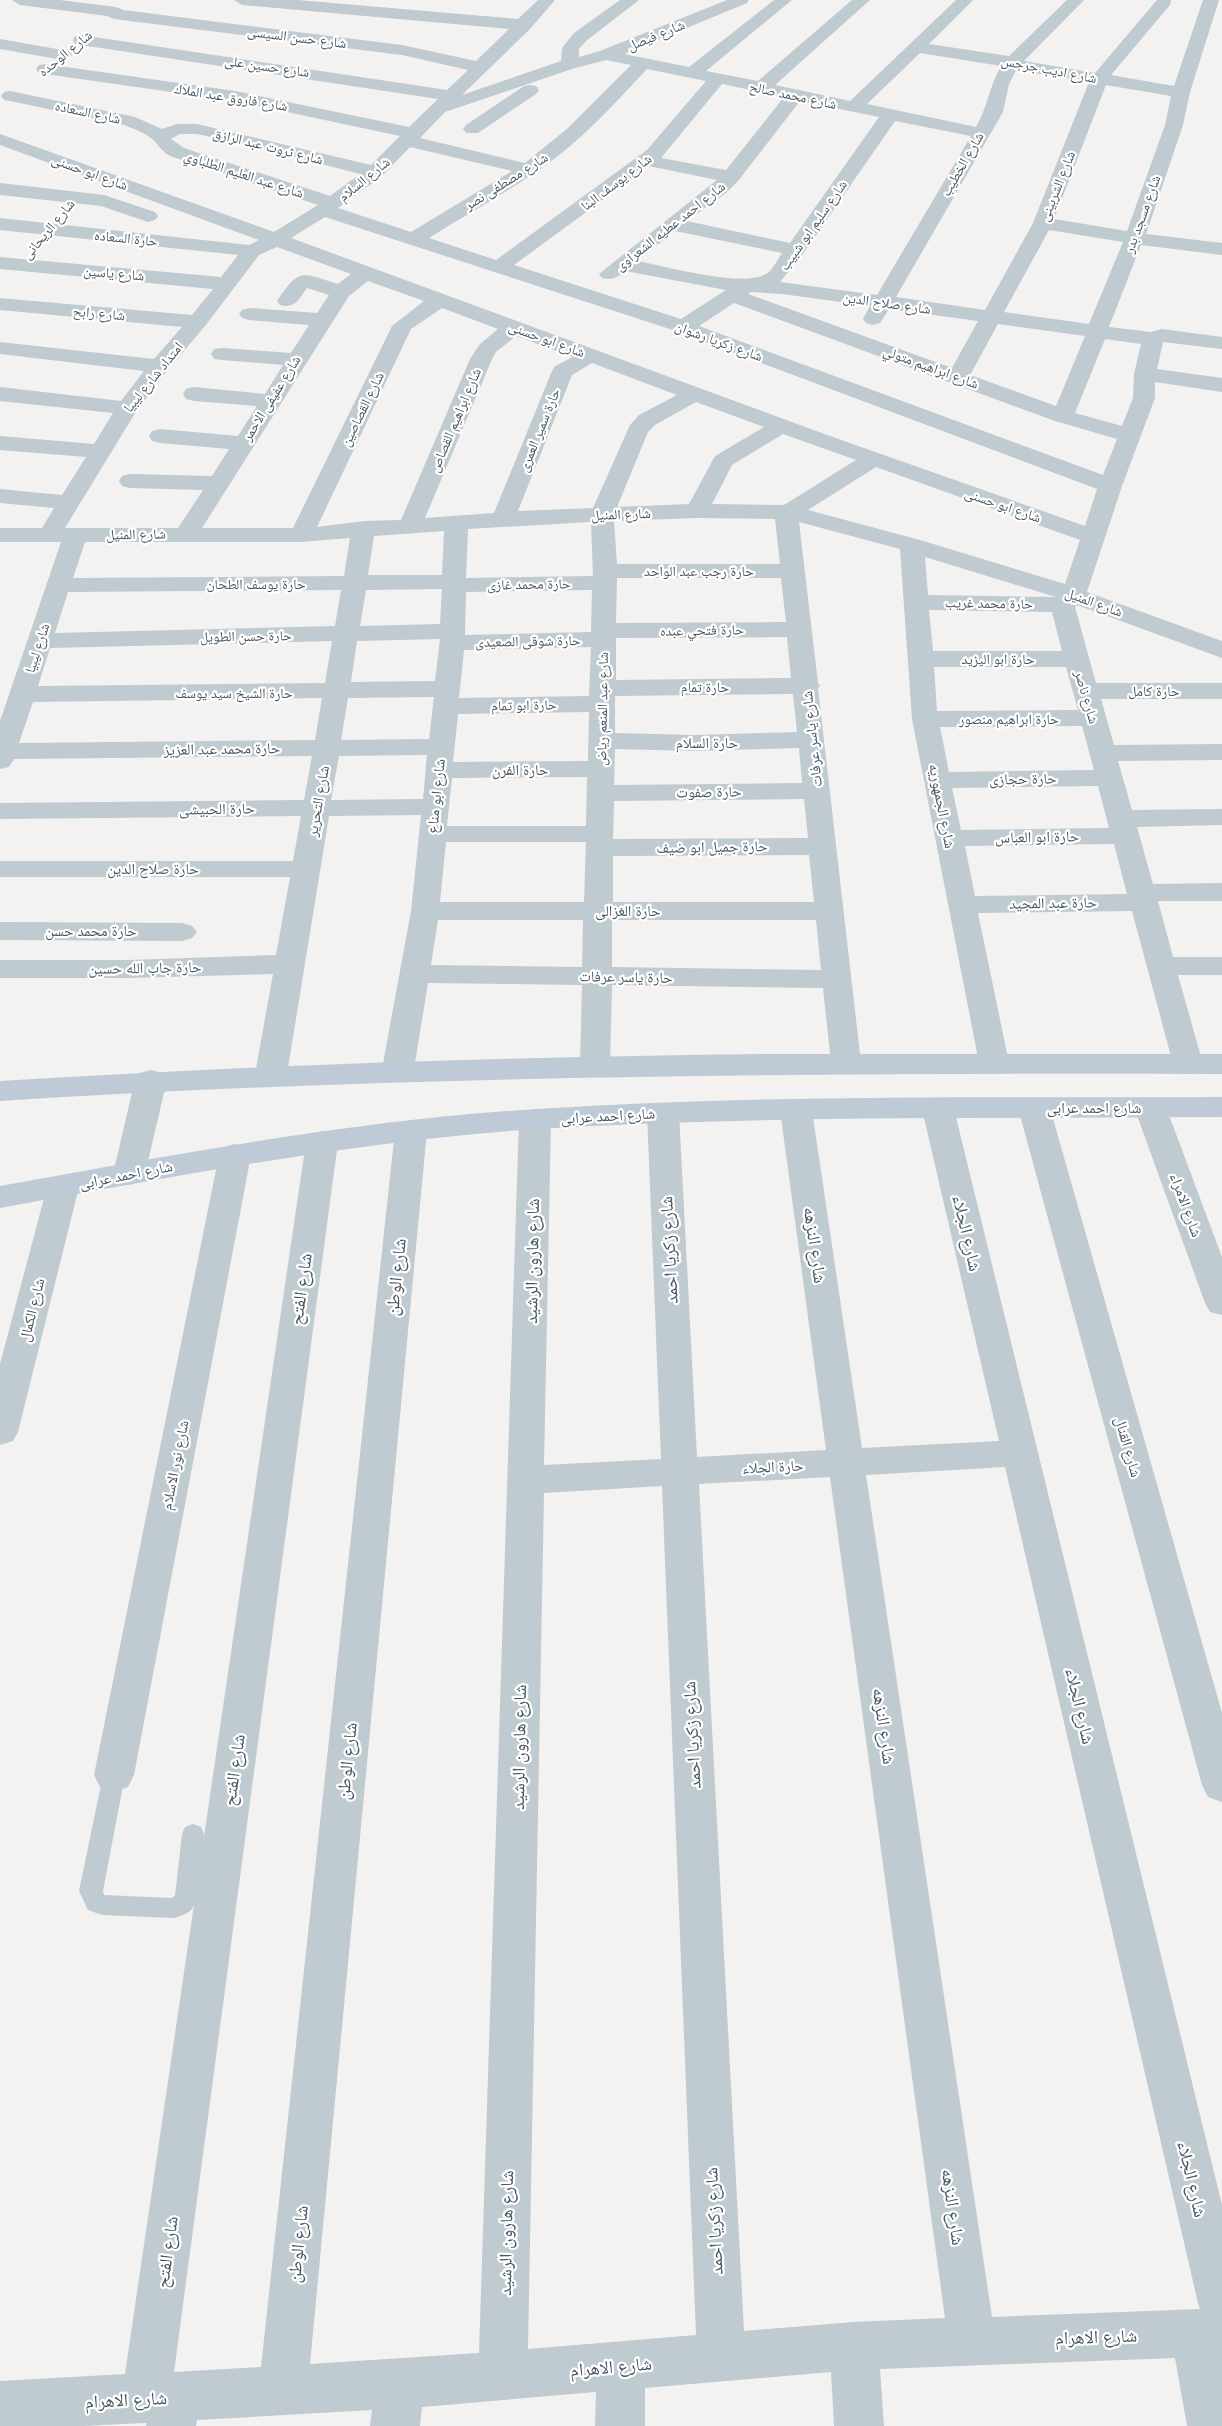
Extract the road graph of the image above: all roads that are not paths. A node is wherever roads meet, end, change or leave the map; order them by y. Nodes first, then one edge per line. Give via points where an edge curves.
1 (129, 0) edge
2 (242, 0) edge
3 (547, 0) edge
4 (631, 0) edge
5 (741, 0) edge
6 (784, 0) edge
7 (862, 0) edge
8 (965, 0) edge
9 (1076, 0) edge
10 (1156, 1) edge
11 (19, 4) edge
12 (1205, 6) edge
13 (115, 13) junction
14 (524, 25) junction
15 (81, 40) junction
16 (3, 46) edge
17 (916, 47) junction
18 (63, 55) junction
19 (606, 55) junction
20 (643, 63) junction
21 (569, 64) junction
22 (1011, 64) junction
23 (479, 67) junction
24 (45, 69) junction
25 (692, 73) junction
26 (717, 79) junction
27 (1099, 79) junction
28 (761, 88) junction
29 (1181, 92) junction
30 (6, 95) edge
31 (795, 95) junction
32 (447, 102) junction
33 (853, 108) junction
34 (890, 115) junction
35 (472, 129) dead end
36 (980, 133) junction
37 (161, 137) junction
38 (411, 137) junction
39 (0, 139) edge
40 (0, 153) edge
41 (47, 156) junction
42 (645, 160) junction
43 (528, 169) junction
44 (375, 172) junction
45 (96, 174) junction
46 (731, 177) junction
47 (0, 189) edge
48 (74, 197) junction
49 (328, 206) junction
50 (1042, 223) junction
51 (0, 224) edge
52 (671, 224) junction
53 (175, 226) dead end
54 (47, 230) junction
55 (277, 238) junction
56 (412, 239) junction
57 (1134, 239) junction
58 (1222, 249) edge
59 (796, 250) junction
60 (252, 251) junction
61 (9, 263) edge
62 (622, 264) junction
63 (499, 267) junction
64 (367, 272) junction
65 (228, 284) junction
66 (0, 286) edge
67 (740, 291) junction
68 (341, 292) junction
69 (584, 295) junction
70 (440, 300) junction
71 (287, 301) dead end
72 (883, 302) junction
73 (0, 304) edge
74 (249, 314) dead end
75 (990, 317) junction
76 (322, 320) junction
77 (198, 322) junction
78 (514, 327) junction
79 (683, 327) junction
80 (1095, 331) junction
81 (1153, 339) junction
82 (860, 341) junction
83 (1222, 343) edge
84 (0, 348) edge
85 (222, 354) dead end
86 (591, 355) junction
87 (295, 360) junction
88 (159, 366) junction
89 (1145, 374) junction
90 (958, 377) junction
91 (1222, 385) edge
92 (0, 394) edge
93 (194, 394) dead end
94 (695, 394) junction
95 (270, 400) junction
96 (127, 408) junction
97 (1063, 416) junction
98 (781, 426) junction
99 (160, 436) dead end
100 (1130, 436) junction
101 (0, 443) edge
102 (243, 443) junction
103 (99, 451) junction
104 (872, 460) junction
105 (130, 481) dead end
106 (218, 483) junction
107 (1110, 486) junction
108 (0, 496) edge
109 (68, 503) junction
110 (698, 512) junction
111 (790, 512) junction
112 (602, 514) junction
113 (503, 519) junction
114 (456, 521) junction
115 (411, 524) junction
116 (364, 528) junction
117 (186, 534) junction
118 (0, 535) edge
119 (49, 535) junction
120 (75, 535) junction
121 (301, 535) junction
122 (1094, 537) junction
123 (912, 545) junction
124 (794, 571) junction
125 (605, 577) junction
126 (454, 583) junction
127 (355, 584) junction
128 (58, 585) junction
129 (1068, 600) junction
130 (916, 602) junction
131 (800, 629) junction
132 (346, 634) junction
133 (604, 635) junction
134 (452, 637) junction
135 (40, 641) junction
136 (1220, 654) edge
137 (920, 659) junction
138 (1076, 659) junction
139 (807, 686) junction
140 (1085, 691) junction
141 (1222, 691) edge
142 (337, 692) junction
143 (22, 694) junction
144 (603, 696) junction
145 (446, 698) junction
146 (1093, 718) junction
147 (925, 719) junction
148 (812, 740) junction
149 (602, 741) junction
150 (327, 748) junction
151 (1222, 752) edge
152 (2, 756) edge
153 (440, 758) junction
154 (1106, 766) junction
155 (937, 780) junction
156 (601, 781) junction
157 (818, 791) junction
158 (316, 808) junction
159 (0, 811) edge
160 (1222, 818) edge
161 (434, 821) junction
162 (1123, 828) junction
163 (949, 838) junction
164 (600, 841) junction
165 (823, 846) junction
166 (0, 869) edge
167 (306, 869) junction
168 (1222, 892) edge
169 (1143, 897) junction
170 (962, 904) junction
171 (830, 910) junction
172 (425, 911) junction
173 (598, 911) junction
174 (0, 931) edge
175 (182, 932) dead end
176 (290, 964) junction
177 (1162, 966) junction
178 (1222, 966) edge
179 (0, 969) edge
180 (415, 974) junction
181 (597, 977) junction
182 (837, 979) junction
183 (846, 1063) junction
184 (994, 1063) junction
185 (1188, 1064) junction
186 (1222, 1064) edge
187 (595, 1065) junction
188 (398, 1069) junction
189 (271, 1074) junction
190 (151, 1080) junction
191 (0, 1091) edge
192 (1150, 1107) junction
193 (1222, 1107) edge
194 (938, 1108) junction
195 (1034, 1108) junction
196 (796, 1110) junction
197 (663, 1113) junction
198 (535, 1119) junction
199 (411, 1131) junction
200 (322, 1142) junction
201 (235, 1155) junction
202 (129, 1174) junction
203 (63, 1187) junction
204 (0, 1197) edge
205 (1222, 1303) edge
206 (0, 1432) edge
207 (1020, 1453) junction
208 (846, 1463) junction
209 (680, 1472) junction
210 (526, 1480) junction
211 (114, 1774) joint
212 (1222, 1785) edge
213 (193, 1834) dead end
214 (1213, 2323) edge
215 (972, 2342) junction
216 (854, 2346) junction
217 (721, 2358) junction
218 (621, 2366) junction
219 (503, 2375) junction
220 (283, 2391) junction
221 (397, 2405) edge
222 (0, 2406) edge
223 (164, 2407) edge
224 (620, 2426) edge
225 (859, 2426) edge
226 (1212, 2426) edge

1 - 13 street, شارع الوحده
2 - 14 street
3 - 14 street, شارع السلام
4 - 21 street via 580,37 571,48
5 - 19 street, شارع فيصل
6 - 25 street
7 - 28 street
8 - 17 street
9 - 22 street, شارع الخطيب
10 - 12 street
10 - 27 street, شارع الشربينى
11 - 13 street, شارع حسن السيسى
12 - 29 street, شارع مسجد بدر
13 - 15 street, شارع الوحده
13 - 23 street, شارع حسن السيسى via 402,50
14 - 23 street, شارع السلام
15 - 18 street, شارع الوحده
15 - 32 street, شارع حسين على
16 - 18 street
17 - 22 street, شارع اديب جرجس
17 - 33 street
18 - 24 street, شارع الوحده
19 - 20 street, شارع محمد صالح
19 - 21 street, شارع فيصل
20 - 25 street, شارع محمد صالح
20 - 43 street, شارع مصطفى نصر via 612,96
21 - 32 street, شارع السلام
21 - 35 street
22 - 27 street, شارع اديب جرجس
22 - 36 street, شارع الخطيب via 1000,84 994,112
23 - 32 street, شارع السلام
24 - 30 street, شارع الوحده
24 - 38 street, شارع فاروق عبد الملاك via 235,96
25 - 26 street, شارع محمد صالح
26 - 28 street, شارع محمد صالح
26 - 42 street, شارع يوسف البنا via 678,128
27 - 29 street, شارع اديب جرجس
27 - 50 street, شارع الشربينى
28 - 31 street, شارع محمد صالح
29 - 57 street, شارع مسجد بدر via 1174,125
30 - 37 street, شارع السعاده via 129,121
31 - 33 street, شارع محمد صالح
31 - 46 street, شارع احمد عطيه الشعراوى
32 - 38 street, شارع السلام
33 - 34 street, شارع محمد صالح
34 - 36 street, شارع محمد صالح
34 - 59 street, شارع سليم ابو شبيب
36 - 72 street, شارع الخطيب
37 - 44 street, شارع ثروت عبد الرازق via 177,129 197,129
37 - 49 street, شارع عبد العليم الطلباوي via 166,146 177,152
38 - 43 street, شارع فاروق عبد الملاك
38 - 44 street, شارع السلام
39 - 41 street, شارع ابو حسنى
40 - 41 street
41 - 45 street, شارع ابو حسنى
42 - 46 street
42 - 63 street, شارع يوسف البنا
43 - 56 street, شارع مصطفى نصر
44 - 49 street, شارع السلام
45 - 48 street, شارع الريحانى
45 - 55 street, شارع ابو حسنى
46 - 52 street, شارع احمد عطيه الشعراوى
47 - 48 street
48 - 53 street via 124,206
48 - 54 street, شارع الريحانى
49 - 55 street, شارع السلام
49 - 56 street, شارع زكريا رشوان
50 - 57 street
50 - 75 street, شارع الشربينى
51 - 54 street, حارة السعاده
52 - 59 street
52 - 62 street, شارع احمد عطيه الشعراوى
54 - 60 street, حارة السعاده
54 - 61 street, شارع الريحانى
55 - 60 street, امتداد شارع ليبيا
55 - 64 street, شارع ابو حسنى
56 - 63 street, شارع زكريا رشوان
57 - 58 street
57 - 80 street, شارع مسجد بدر
59 - 67 street, شارع سليم ابو شبيب via 776,276
60 - 65 street, امتداد شارع ليبيا
61 - 65 street, شارع ياسين
61 - 66 street, شارع الريحانى
62 - 67 street, شارع صلاح الدين
62 - 69 street, شارع احمد عطيه الشعراوى
63 - 69 street, شارع زكريا رشوان
64 - 68 street, شارع عفيفى الاحمر
64 - 70 street, شارع ابو حسنى
65 - 77 street, امتداد شارع ليبيا
67 - 72 street, شارع صلاح الدين via 782,288
67 - 79 street, شارع سليم ابو شبيب
67 - 82 street, شارع ابراهيم متولي
68 - 71 street via 303,280
68 - 76 street, شارع عفيفى الاحمر
69 - 79 street, شارع زكريا رشوان
70 - 78 street, شارع ابو حسنى
70 - 121 street, شارع القصاصين via 402,326
72 - 75 street, شارع صلاح الدين
72 - 82 street, شارع الخطيب
73 - 77 street, شارع رابح
74 - 76 street
75 - 80 street, شارع صلاح الدين
75 - 90 street, شارع الشربينى
76 - 87 street, شارع عفيفى الاحمر
77 - 88 street, امتداد شارع ليبيا
78 - 86 street, شارع ابو حسنى
78 - 115 street, شارع ابراهيم القصاص via 488,348 481,359
79 - 107 street, شارع زكريا رشوان
80 - 81 street, شارع صلاح الدين
80 - 97 street, شارع مسجد بدر
81 - 83 street, شارع صلاح الدين via 1162,335
81 - 89 street
82 - 90 street, شارع ابراهيم متولي
84 - 88 street
85 - 87 street
86 - 94 street, شارع ابو حسنى
86 - 113 street, حارة سمير العمرى via 563,371
87 - 95 street, شارع عفيفى الاحمر
88 - 96 street, امتداد شارع ليبيا
89 - 91 street
89 - 100 street via 1144,398
90 - 97 street, شارع ابراهيم متولي
92 - 96 street
93 - 95 street
94 - 98 street, شارع ابو حسنى
94 - 112 street, شارع عبد المنعم رياض via 647,420 638,430
95 - 102 street, شارع عفيفى الاحمر
96 - 103 street, امتداد شارع ليبيا
97 - 100 street, شارع ابراهيم متولي
98 - 104 street, شارع ابو حسنى
98 - 110 street via 723,461
99 - 102 street
100 - 107 street
101 - 103 street
102 - 106 street, شارع عفيفى الاحمر
103 - 109 street, امتداد شارع ليبيا
104 - 111 street
104 - 122 street, شارع ابو حسنى
105 - 106 street
106 - 117 street, شارع عفيفى الاحمر
107 - 122 street
108 - 109 street
109 - 119 street, امتداد شارع ليبيا
110 - 111 street, شارع المنيل
110 - 112 street, شارع المنيل
111 - 123 street, شارع المنيل
111 - 124 street, شارع ياسر عرفات via 787,519
112 - 113 street, شارع المنيل
112 - 125 street, شارع عبد المنعم رياض
113 - 114 street, شارع المنيل
114 - 115 street, شارع المنيل
114 - 126 street, شارع ابو مناع
115 - 116 street, شارع المنيل
116 - 121 street, شارع المنيل
116 - 127 street, شارع التحرير
117 - 120 street, شارع المنيل
117 - 121 street, شارع المنيل
118 - 119 street, شارع المنيل
119 - 120 street, شارع المنيل
120 - 128 street, شارع ليبيا
122 - 129 street
123 - 129 street, شارع المنيل
123 - 130 street, شارع الجمهوريه
124 - 125 street, حارة رجب عبد الواحد
124 - 131 street, شارع ياسر عرفات
125 - 126 street, حارة محمد غازى
125 - 133 street, شارع عبد المنعم رياض
126 - 127 street, حارة يوسف الطحان
126 - 134 street, شارع ابو مناع
127 - 128 street, حارة يوسف الطحان
127 - 132 street, شارع التحرير
128 - 135 street, شارع ليبيا
129 - 130 street, حارة محمد غريب
129 - 136 street, شارع المنيل
129 - 138 street, شارع ناصر
130 - 137 street, شارع الجمهوريه
131 - 133 street, حارة فتحي عبده
131 - 139 street, شارع ياسر عرفات
132 - 134 street, حارة حسن الطويل
132 - 135 street, حارة حسن الطويل
132 - 142 street, شارع التحرير
133 - 134 street, حارة شوقى الصعيدى
133 - 144 street, شارع عبد المنعم رياض
134 - 145 street, شارع ابو مناع
135 - 143 street, شارع ليبيا
137 - 138 street, حارة ابو اليزيد
137 - 147 street, شارع الجمهوريه
138 - 140 street, شارع ناصر
139 - 144 street, حارة تمام
139 - 148 street, شارع ياسر عرفات
140 - 141 street, حارة كامل
140 - 146 street, شارع ناصر
142 - 143 street, حارة الشيخ سيد يوسف
142 - 145 street, حارة الشيخ سيد يوسف
142 - 150 street, شارع التحرير
143 - 152 street, شارع ليبيا
144 - 145 street, حارة ابو تمام
144 - 149 street, شارع عبد المنعم رياض
145 - 153 street, شارع ابو مناع
146 - 147 street, حارة ابراهيم منصور
146 - 154 street, شارع ناصر
147 - 155 street, شارع الجمهوريه
148 - 149 street, حارة السلام
148 - 157 street, شارع ياسر عرفات
149 - 156 street, شارع عبد المنعم رياض
150 - 152 street, حارة محمد عبد العزيز
150 - 153 street, حارة محمد عبد العزيز
150 - 158 street, شارع التحرير
151 - 154 street, حارة حجازى
153 - 156 street, حارة الفرن
153 - 161 street, شارع ابو مناع
154 - 155 street, حارة حجازى
154 - 162 street, شارع ناصر
155 - 163 street, شارع الجمهوريه
156 - 157 street, حارة صفوت
156 - 164 street, شارع عبد المنعم رياض
157 - 165 street, شارع ياسر عرفات
158 - 159 street, حارة الحبيشى
158 - 161 street, حارة الحبيشى
158 - 167 street, شارع التحرير
160 - 162 street, حارة ابو العباس
161 - 164 street, حارة جميل ابو ضيف
161 - 172 street, شارع ابو مناع
162 - 163 street, حارة ابو العباس
162 - 169 street, شارع ناصر
163 - 170 street, شارع الجمهوريه
164 - 165 street, حارة جميل ابو ضيف
164 - 173 street, شارع عبد المنعم رياض
165 - 171 street, شارع ياسر عرفات
166 - 167 street, حارة صلاح الدين
167 - 176 street, شارع التحرير
168 - 169 street, حارة عبد المجيد
169 - 170 street, حارة عبد المجيد
169 - 177 street, شارع ناصر
170 - 184 street, شارع الجمهوريه
171 - 173 street, حارة الغزالى
171 - 182 street, شارع ياسر عرفات
172 - 173 street, حارة الغزالى
172 - 180 street, شارع ابو مناع
173 - 181 street, شارع عبد المنعم رياض
174 - 175 street, حارة محمد حسن
176 - 179 street, حارة جاب الله حسين
176 - 189 street, شارع التحرير
177 - 178 street
177 - 185 street, شارع ناصر
180 - 181 street, حارة ياسر عرفات
180 - 188 street, شارع ابو مناع
181 - 182 street, حارة ياسر عرفات
181 - 187 street, شارع عبد المنعم رياض
182 - 183 street, شارع ياسر عرفات
183 - 184 street
183 - 187 street
184 - 185 street
185 - 186 street
187 - 188 street
188 - 189 street
189 - 190 street
190 - 191 street
190 - 202 street
192 - 193 street, شارع احمد عرابى
192 - 195 street, شارع احمد عرابى
192 - 205 street, شارع الامراء
194 - 195 street, شارع احمد عرابى
194 - 196 street, شارع احمد عرابى
194 - 207 street, شارع الجلاء
195 - 212 street, شارع القنال
196 - 197 street, شارع احمد عرابى
196 - 208 street, شارع النزهه
197 - 198 street, شارع احمد عرابى
197 - 209 street, شارع زكريا احمد
198 - 199 street, شارع احمد عرابى
198 - 210 street, شارع هارون الرشيد
199 - 200 street, شارع احمد عرابى
199 - 220 street, شارع الوطن
200 - 201 street, شارع احمد عرابى
200 - 223 street, شارع الفتح
201 - 202 street, شارع احمد عرابى
201 - 211 street, شارع نور الاسلام
202 - 203 street, شارع احمد عرابى
203 - 204 street, شارع احمد عرابى
203 - 206 street, شارع الكمال
207 - 208 street, حارة الجلاء
207 - 214 street, شارع الجلاء
208 - 209 street, حارة الجلاء
208 - 215 street, شارع النزهه
209 - 210 street, حارة الجلاء
209 - 217 street, شارع زكريا احمد
210 - 219 street, شارع هارون الرشيد
211 - 213 lane via 91,1892 96,1903 180,1906 186,1897
214 - 215 street, شارع الاهرام
214 - 226 street, شارع الجلاء
215 - 216 street, شارع الاهرام
216 - 217 street, شارع الاهرام
216 - 225 street
217 - 218 street, شارع الاهرام
218 - 219 street, شارع الاهرام
218 - 224 street
219 - 221 street, شارع الاهرام
220 - 221 street, شارع الاهرام
220 - 223 street, شارع الاهرام
222 - 223 street, شارع الاهرام

